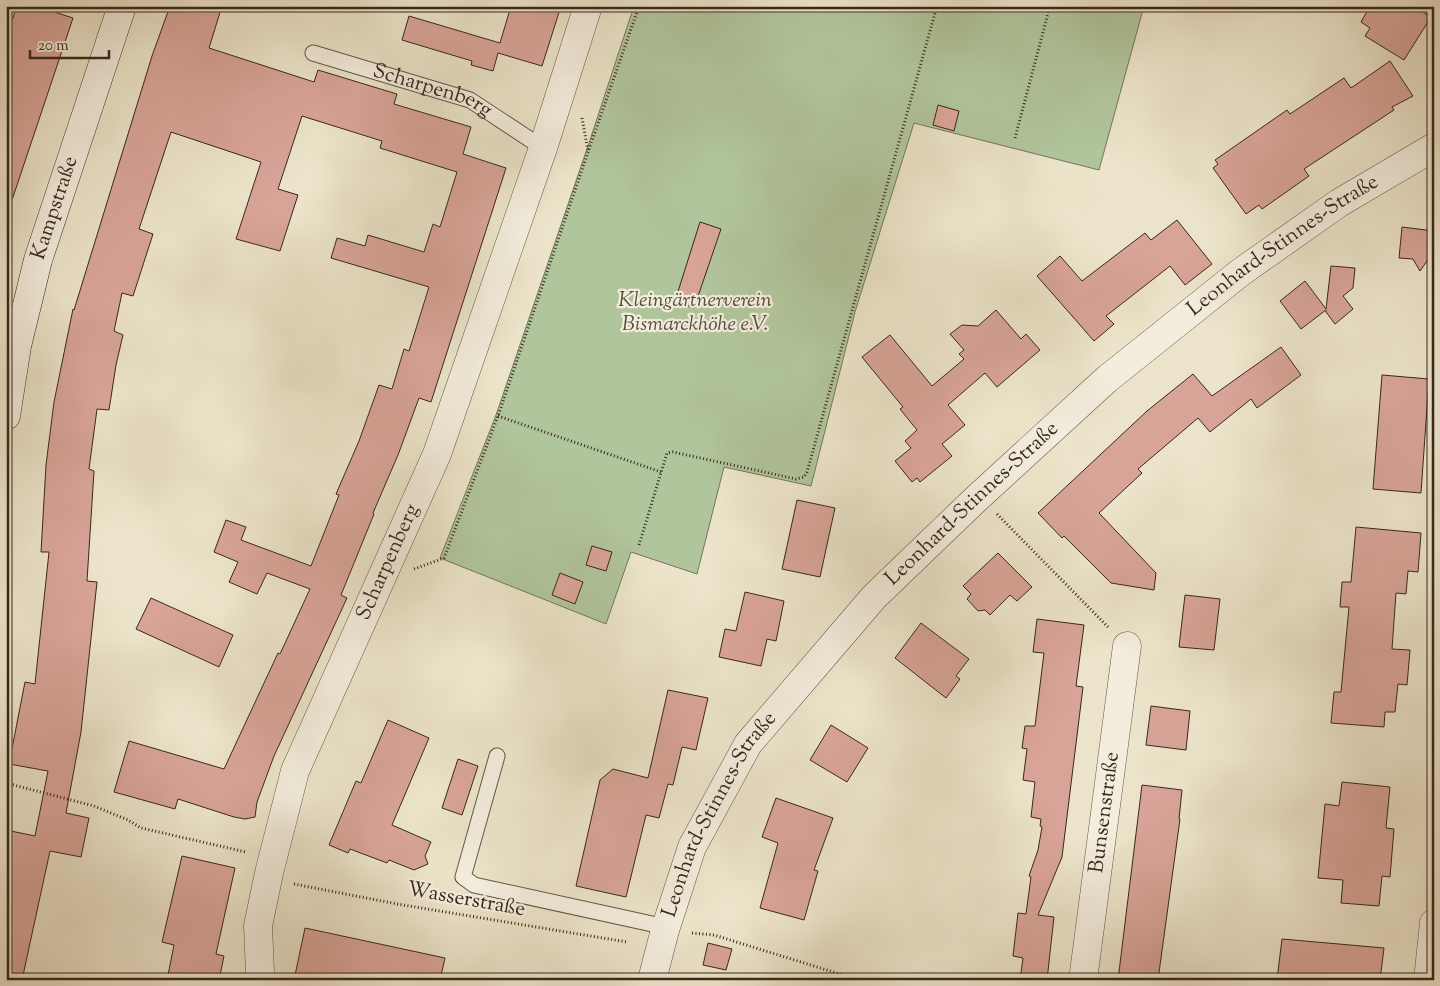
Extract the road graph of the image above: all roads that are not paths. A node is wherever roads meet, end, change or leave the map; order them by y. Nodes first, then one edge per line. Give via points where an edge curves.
1 (122, 6) edge
2 (588, 6) edge
3 (313, 52) dead end
4 (1434, 146) edge
5 (543, 148) junction
6 (6, 416) edge
7 (1127, 646) road end
8 (497, 756) dead end
9 (1434, 923) edge
10 (664, 935) junction
11 (260, 976) edge
12 (652, 980) edge
13 (1083, 980) edge
14 (1428, 980) edge

1 - 6 street, Kampstraße via 38,260 17,346
2 - 5 street, Scharpenberg
3 - 5 lane, Scharpenberg via 470,100
4 - 10 street, Leonhard-Stinnes-Straße via 1339,203 1241,272 1107,379 874,597 748,744 692,847
5 - 11 street, Scharpenberg via 437,454 295,771 258,926
7 - 13 street, Bunsenstraße
8 - 10 lane via 463,877 474,885
9 - 14 street
10 - 12 street, Leonhard-Stinnes-Straße

